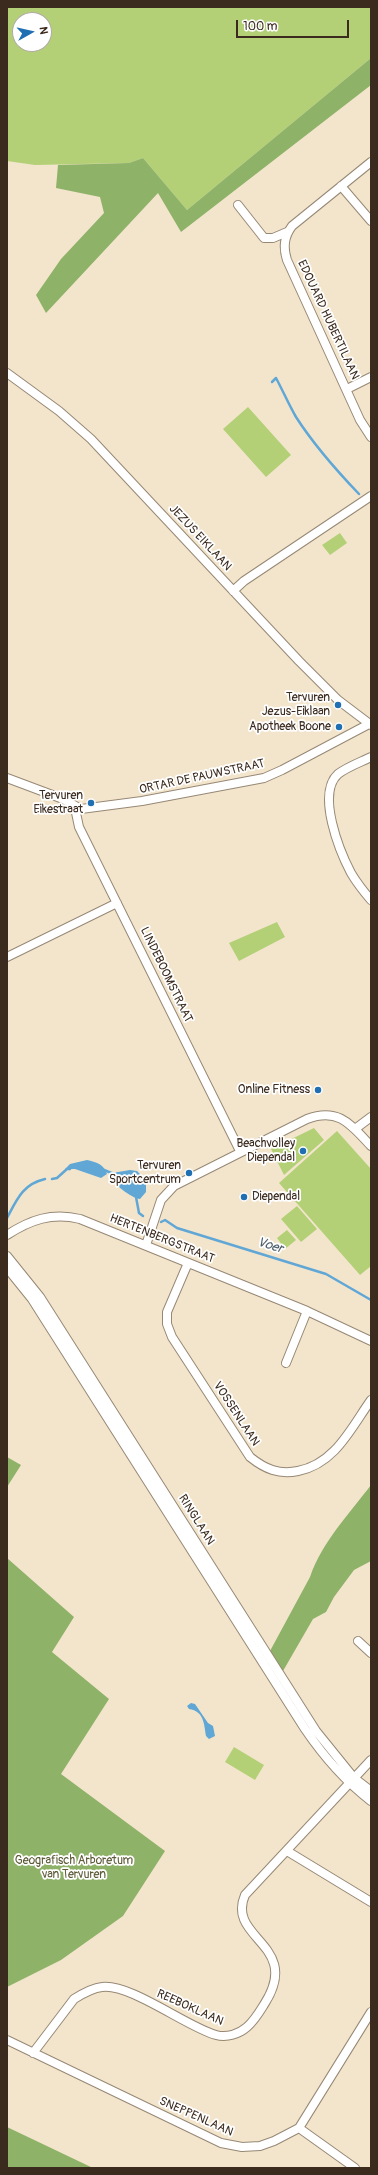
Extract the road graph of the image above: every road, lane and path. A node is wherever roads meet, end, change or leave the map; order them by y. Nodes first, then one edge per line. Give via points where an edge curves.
1 (371, 162) edge
2 (341, 186) junction
3 (238, 205) dead end
4 (371, 221) edge
5 (287, 232) junction
6 (7, 373) edge
7 (371, 377) edge
8 (347, 389) junction
9 (371, 437) edge
10 (371, 496) edge
11 (234, 591) junction
12 (370, 724) edge
13 (371, 757) edge
14 (7, 778) edge
15 (76, 808) junction
16 (371, 900) edge
17 (117, 903) junction
18 (7, 957) edge
19 (371, 1117) edge
20 (355, 1129) junction
21 (371, 1146) edge
22 (240, 1151) junction
23 (7, 1235) edge
24 (146, 1245) junction
25 (7, 1256) edge
26 (188, 1263) junction
27 (7, 1268) edge
28 (307, 1311) junction
29 (371, 1341) edge
30 (286, 1363) dead end
31 (371, 1400) edge
32 (358, 1641) dead end
33 (371, 1654) edge
34 (371, 1760) edge
35 (352, 1781) junction
36 (371, 1791) edge
37 (371, 1801) edge
38 (287, 1850) junction
39 (371, 1902) edge
40 (371, 2012) edge
41 (7, 2040) edge
42 (33, 2053) junction
43 (299, 2128) junction
44 (356, 2168) edge

1 - 2 street
2 - 4 street
2 - 5 street
3 - 5 street via 264,238 273,238
5 - 8 street, EDOUARD HUBERTILAAN via 284,246 287,260
6 - 11 street, JEZUS EIKLAAN via 59,411 91,439
7 - 8 street
8 - 9 street, EDOUARD HUBERTILAAN via 360,420
10 - 11 street via 244,581
11 - 12 street, JEZUS EIKLAAN via 338,700
12 - 15 street, ORTAR DE PAUWSTRAAT via 264,778 134,803
13 - 16 street via 338,774 331,787 330,806 339,847 352,875
14 - 15 street via 63,799
15 - 17 street, LINDEBOOMSTRAAT via 79,827
17 - 18 street
17 - 22 street, LINDEBOOMSTRAAT
19 - 20 street
20 - 21 street
20 - 22 street via 341,1118 324,1114
22 - 24 street via 184,1179 169,1190 158,1207
23 - 24 street, HERTENBERGSTRAAT via 37,1219 63,1216 88,1221
24 - 26 street, HERTENBERGSTRAAT
25 - 35 street, RINGLAAN via 40,1296 316,1731
26 - 28 street, HERTENBERGSTRAAT
26 - 31 street, VOSSENLAAN via 167,1312 167,1324 172,1337 250,1457 258,1464 282,1473 316,1466 337,1449
27 - 35 street, RINGLAAN via 32,1299 305,1730 318,1748
28 - 29 street, HERTENBERGSTRAAT
28 - 30 street
32 - 33 street
34 - 35 street, REEBOKLAAN
35 - 36 street, RINGLAAN
35 - 37 street, RINGLAAN
35 - 38 street, REEBOKLAAN
38 - 39 street
38 - 42 street, REEBOKLAAN via 242,1901 245,1922 269,1953 276,1969 274,1989 253,2022 244,2030 236,2034 216,2035 122,1990 102,1987 74,1999
40 - 43 street
41 - 42 street, SNEPPENLAAN
42 - 43 street, SNEPPENLAAN via 231,2146 254,2147 266,2144
43 - 44 street

